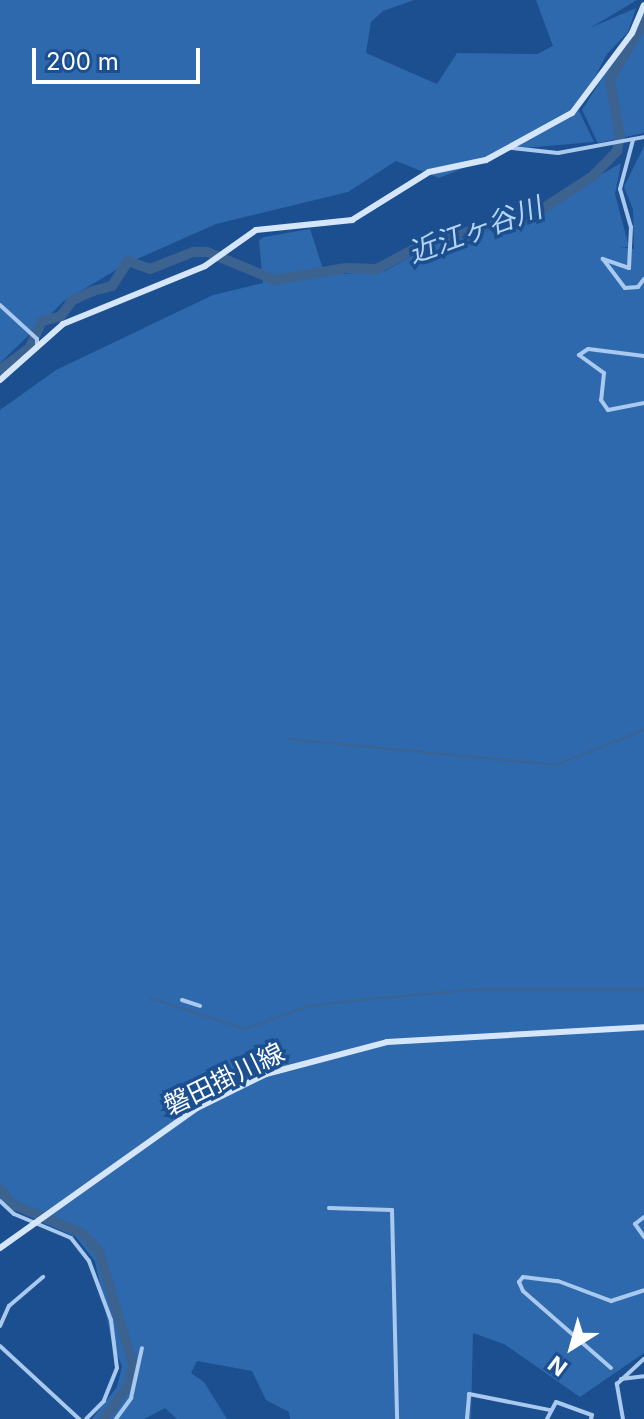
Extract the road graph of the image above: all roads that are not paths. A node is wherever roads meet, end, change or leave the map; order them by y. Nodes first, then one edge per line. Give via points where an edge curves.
1 (644, 5) edge
2 (644, 137) edge
3 (633, 140) junction
4 (510, 147) junction
5 (644, 279) edge
6 (0, 305) edge
7 (37, 347) junction
8 (644, 356) edge
9 (0, 380) edge
10 (644, 403) edge
11 (182, 1000) dead end
12 (200, 1006) dead end
13 (644, 1027) edge
14 (0, 1201) edge
15 (329, 1208) dead end
16 (644, 1217) edge
17 (644, 1237) edge
18 (0, 1248) edge
19 (43, 1277) dead end
20 (644, 1290) edge
21 (0, 1326) edge
22 (0, 1346) edge
23 (142, 1348) dead end
24 (644, 1359) edge
25 (611, 1368) dead end
26 (644, 1376) edge
27 (619, 1379) junction
28 (550, 1410) junction
29 (79, 1419) edge
30 (86, 1419) edge
31 (116, 1419) edge
32 (397, 1419) edge
33 (467, 1419) edge
34 (547, 1419) edge
35 (591, 1419) edge
36 (623, 1419) edge

1 - 4 street via 632,33 585,102
2 - 3 street
3 - 4 street via 558,153
3 - 5 street via 620,189 630,218 629,268 603,259 625,288 638,287
4 - 7 street via 486,160 429,172 352,220 256,230 221,256 63,324
6 - 7 street via 37,339
7 - 9 street
8 - 10 street via 588,349 579,355 604,373 601,400 608,410
11 - 12 street
13 - 18 street, 磐田掛川線 via 387,1042 266,1074 197,1108
14 - 30 street via 14,1214 71,1238 89,1261 111,1320 117,1368 107,1397
15 - 32 street via 392,1210
16 - 17 street via 635,1224
19 - 21 street via 9,1306
20 - 25 street via 611,1301 558,1281 523,1277 519,1282
22 - 29 street
23 - 31 street via 131,1398
24 - 27 street
26 - 27 street
27 - 36 street
28 - 33 street via 469,1394
28 - 34 street
28 - 35 street via 556,1402 592,1415

